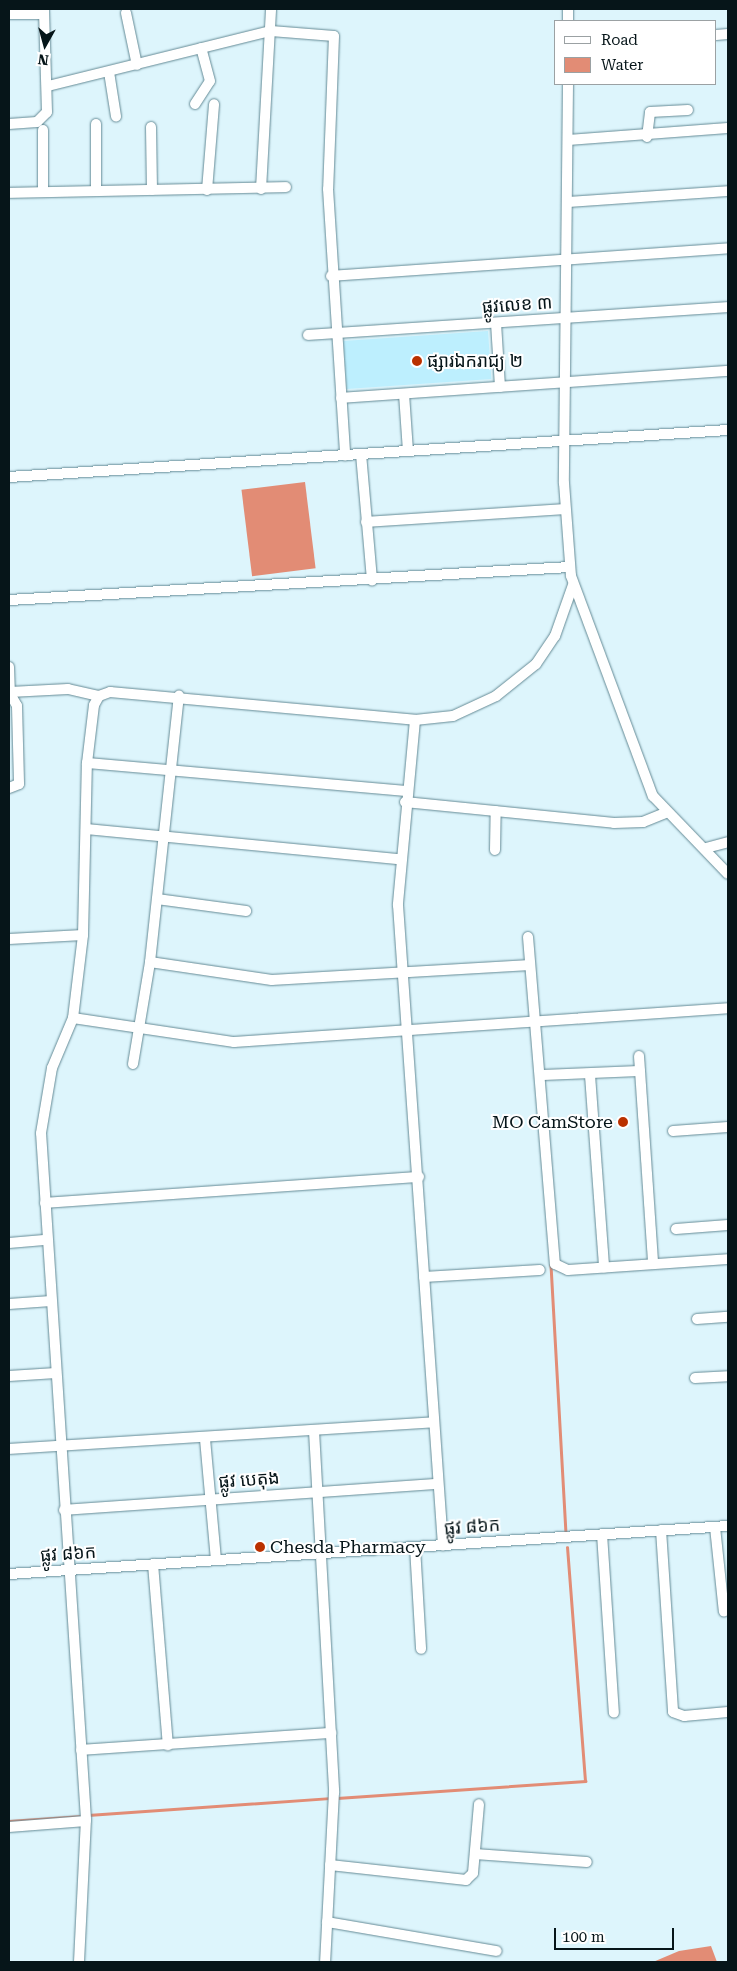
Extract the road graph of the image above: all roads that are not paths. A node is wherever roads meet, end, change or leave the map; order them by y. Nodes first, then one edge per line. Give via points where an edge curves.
1 (271, 9) edge
2 (44, 11) edge
3 (126, 13) dead end
4 (9, 14) edge
5 (271, 31) junction
6 (201, 48) junction
7 (136, 65) junction
8 (109, 72) junction
9 (568, 85) edge
10 (48, 86) junction
11 (195, 104) dead end
12 (214, 104) dead end
13 (688, 110) dead end
14 (116, 116) dead end
15 (9, 124) edge
16 (96, 124) dead end
17 (151, 127) dead end
18 (728, 128) edge
19 (43, 130) dead end
20 (647, 137) junction
21 (568, 140) junction
22 (286, 187) dead end
23 (262, 189) junction
24 (152, 190) junction
25 (207, 190) junction
26 (96, 191) junction
27 (728, 191) edge
28 (43, 192) junction
29 (9, 193) edge
30 (568, 202) junction
31 (728, 248) edge
32 (568, 259) junction
33 (331, 276) junction
34 (728, 307) edge
35 (567, 318) junction
36 (496, 323) junction
37 (338, 333) junction
38 (308, 335) dead end
39 (728, 371) edge
40 (566, 382) junction
41 (500, 387) junction
42 (404, 394) junction
43 (341, 398) junction
44 (728, 430) edge
45 (564, 441) junction
46 (408, 451) junction
47 (361, 454) junction
48 (345, 455) junction
49 (9, 477) edge
50 (565, 509) junction
51 (366, 522) junction
52 (569, 567) junction
53 (372, 581) junction
54 (573, 585) junction
55 (9, 600) edge
56 (9, 667) edge
57 (9, 692) edge
58 (98, 696) junction
59 (179, 696) junction
60 (415, 720) junction
61 (87, 763) junction
62 (171, 770) junction
63 (9, 788) edge
64 (407, 791) junction
65 (405, 802) junction
66 (496, 811) junction
67 (665, 813) junction
68 (86, 829) junction
69 (163, 838) junction
70 (728, 842) edge
71 (706, 848) junction
72 (495, 850) dead end
73 (400, 859) junction
74 (728, 874) edge
75 (157, 899) junction
76 (246, 911) dead end
77 (83, 935) junction
78 (528, 937) dead end
79 (9, 939) edge
80 (150, 962) junction
81 (530, 965) junction
82 (402, 973) junction
83 (728, 1008) edge
84 (73, 1018) junction
85 (536, 1020) junction
86 (139, 1025) junction
87 (406, 1033) junction
88 (639, 1056) dead end
89 (132, 1064) dead end
90 (640, 1071) junction
91 (590, 1074) junction
92 (542, 1075) junction
93 (728, 1127) edge
94 (673, 1131) dead end
95 (418, 1177) junction
96 (45, 1203) junction
97 (728, 1225) edge
98 (676, 1229) dead end
99 (47, 1240) junction
100 (9, 1243) edge
101 (728, 1259) edge
102 (653, 1264) junction
103 (604, 1267) junction
104 (540, 1270) dead end
105 (424, 1277) junction
106 (51, 1301) junction
107 (9, 1304) edge
108 (728, 1317) edge
109 (697, 1319) dead end
110 (56, 1373) junction
111 (9, 1376) edge
112 (728, 1376) edge
113 (695, 1378) dead end
114 (433, 1422) junction
115 (314, 1431) junction
116 (205, 1439) junction
117 (60, 1446) junction
118 (9, 1449) edge
119 (437, 1484) junction
120 (320, 1492) junction
121 (212, 1499) junction
122 (64, 1510) junction
123 (728, 1526) edge
124 (715, 1527) junction
125 (661, 1530) junction
126 (602, 1534) junction
127 (443, 1545) junction
128 (415, 1547) junction
129 (323, 1553) junction
130 (216, 1560) junction
131 (153, 1564) junction
132 (70, 1570) junction
133 (9, 1574) edge
134 (724, 1612) dead end
135 (421, 1649) dead end
136 (728, 1712) edge
137 (614, 1713) dead end
138 (331, 1733) junction
139 (168, 1745) junction
140 (81, 1750) junction
141 (479, 1804) dead end
142 (86, 1817) junction
143 (9, 1827) edge
144 (474, 1854) junction
145 (587, 1862) dead end
146 (330, 1865) junction
147 (327, 1922) junction
148 (497, 1951) dead end
149 (78, 1962) edge
150 (325, 1962) edge

1 - 5 street
2 - 4 street
2 - 10 street
3 - 7 street
5 - 6 street
5 - 23 street
5 - 33 street via 323,34 334,36 336,41 328,189
6 - 7 street
6 - 11 street via 210,80
7 - 8 street
8 - 10 street
8 - 14 street
9 - 21 street
10 - 15 street via 43,120
12 - 25 street
13 - 20 street via 650,112
16 - 26 street
17 - 24 street
18 - 20 street
19 - 28 street
20 - 21 street
21 - 30 street
22 - 23 street
23 - 25 street
24 - 25 street
24 - 26 street
26 - 28 street
27 - 30 street
28 - 29 street
30 - 32 street
31 - 32 street
32 - 33 street
32 - 35 street
33 - 37 street
34 - 35 street, ផ្លូវលេខ ៣
35 - 36 street, ផ្លូវលេខ ៣
35 - 40 street
36 - 37 street, ផ្លូវលេខ ៣
36 - 41 street
37 - 38 street, ផ្លូវលេខ ៣
37 - 43 street
39 - 40 street
40 - 41 street
40 - 45 street
41 - 42 street
42 - 43 street
42 - 46 street
43 - 48 street
44 - 45 street
45 - 46 street
45 - 50 street
46 - 47 street
47 - 48 street
47 - 51 street
48 - 49 street
50 - 51 street
50 - 52 street
51 - 53 street
52 - 53 street
52 - 54 street
53 - 55 street
54 - 60 street via 548,648 522,676 469,711
54 - 67 street via 653,796
56 - 57 street
57 - 58 street via 68,689
57 - 63 street via 17,706 19,784
58 - 59 street via 110,692
58 - 61 street via 90,717
59 - 60 street
59 - 62 street
60 - 64 street
61 - 62 street
61 - 68 street
62 - 64 street
62 - 69 street
64 - 65 street
65 - 66 street
65 - 73 street
66 - 67 street via 614,823 643,822
66 - 72 street
67 - 71 street
68 - 69 street
68 - 77 street
69 - 73 street
69 - 75 street
70 - 71 street
71 - 74 street
73 - 82 street
75 - 76 street
75 - 80 street
77 - 79 street
77 - 84 street
78 - 81 street
80 - 82 street via 247,980
80 - 86 street
81 - 82 street
81 - 85 street
82 - 87 street
83 - 85 street
84 - 86 street
84 - 96 street via 52,1068 41,1133
85 - 87 street
85 - 92 street
86 - 87 street via 234,1042
86 - 89 street
87 - 95 street
88 - 90 street
90 - 91 street
90 - 102 street
91 - 92 street
91 - 103 street
92 - 103 street via 553,1260 568,1270
93 - 94 street
95 - 96 street
95 - 105 street
96 - 99 street
97 - 98 street
99 - 100 street
99 - 106 street
101 - 102 street
102 - 103 street
104 - 105 street
105 - 114 street
106 - 107 street
106 - 110 street
108 - 109 street
110 - 111 street
110 - 117 street
112 - 113 street
114 - 115 street
114 - 119 street
115 - 116 street
115 - 120 street
116 - 117 street
116 - 121 street
117 - 118 street
117 - 122 street
119 - 120 street, ផ្លូវ បេតុង
119 - 127 street
120 - 121 street, ផ្លូវ បេតុង
120 - 129 street
121 - 122 street, ផ្លូវ បេតុង
121 - 130 street
122 - 132 street
123 - 124 street, ផ្លូវ ៨៦ក
124 - 125 street, ផ្លូវ ៨៦ក
124 - 134 street
125 - 126 street, ផ្លូវ ៨៦ក
125 - 136 street via 672,1712 684,1716
126 - 127 street, ផ្លូវ ៨៦ក
126 - 137 street
127 - 128 street, ផ្លូវ ៨៦ក
128 - 129 street, ផ្លូវ ៨៦ក
128 - 135 street
129 - 130 street, ផ្លូវ ៨៦ក
129 - 138 street
130 - 131 street, ផ្លូវ ៨៦ក
131 - 132 street, ផ្លូវ ៨៦ក
131 - 139 street
132 - 133 street, ផ្លូវ ៨៦ក
132 - 140 street
138 - 139 street
138 - 146 street via 334,1808
139 - 140 street
140 - 142 street
141 - 144 street
142 - 143 street
142 - 149 street
144 - 145 street
144 - 146 street via 473,1872 466,1880
146 - 147 street
147 - 148 street
147 - 150 street

